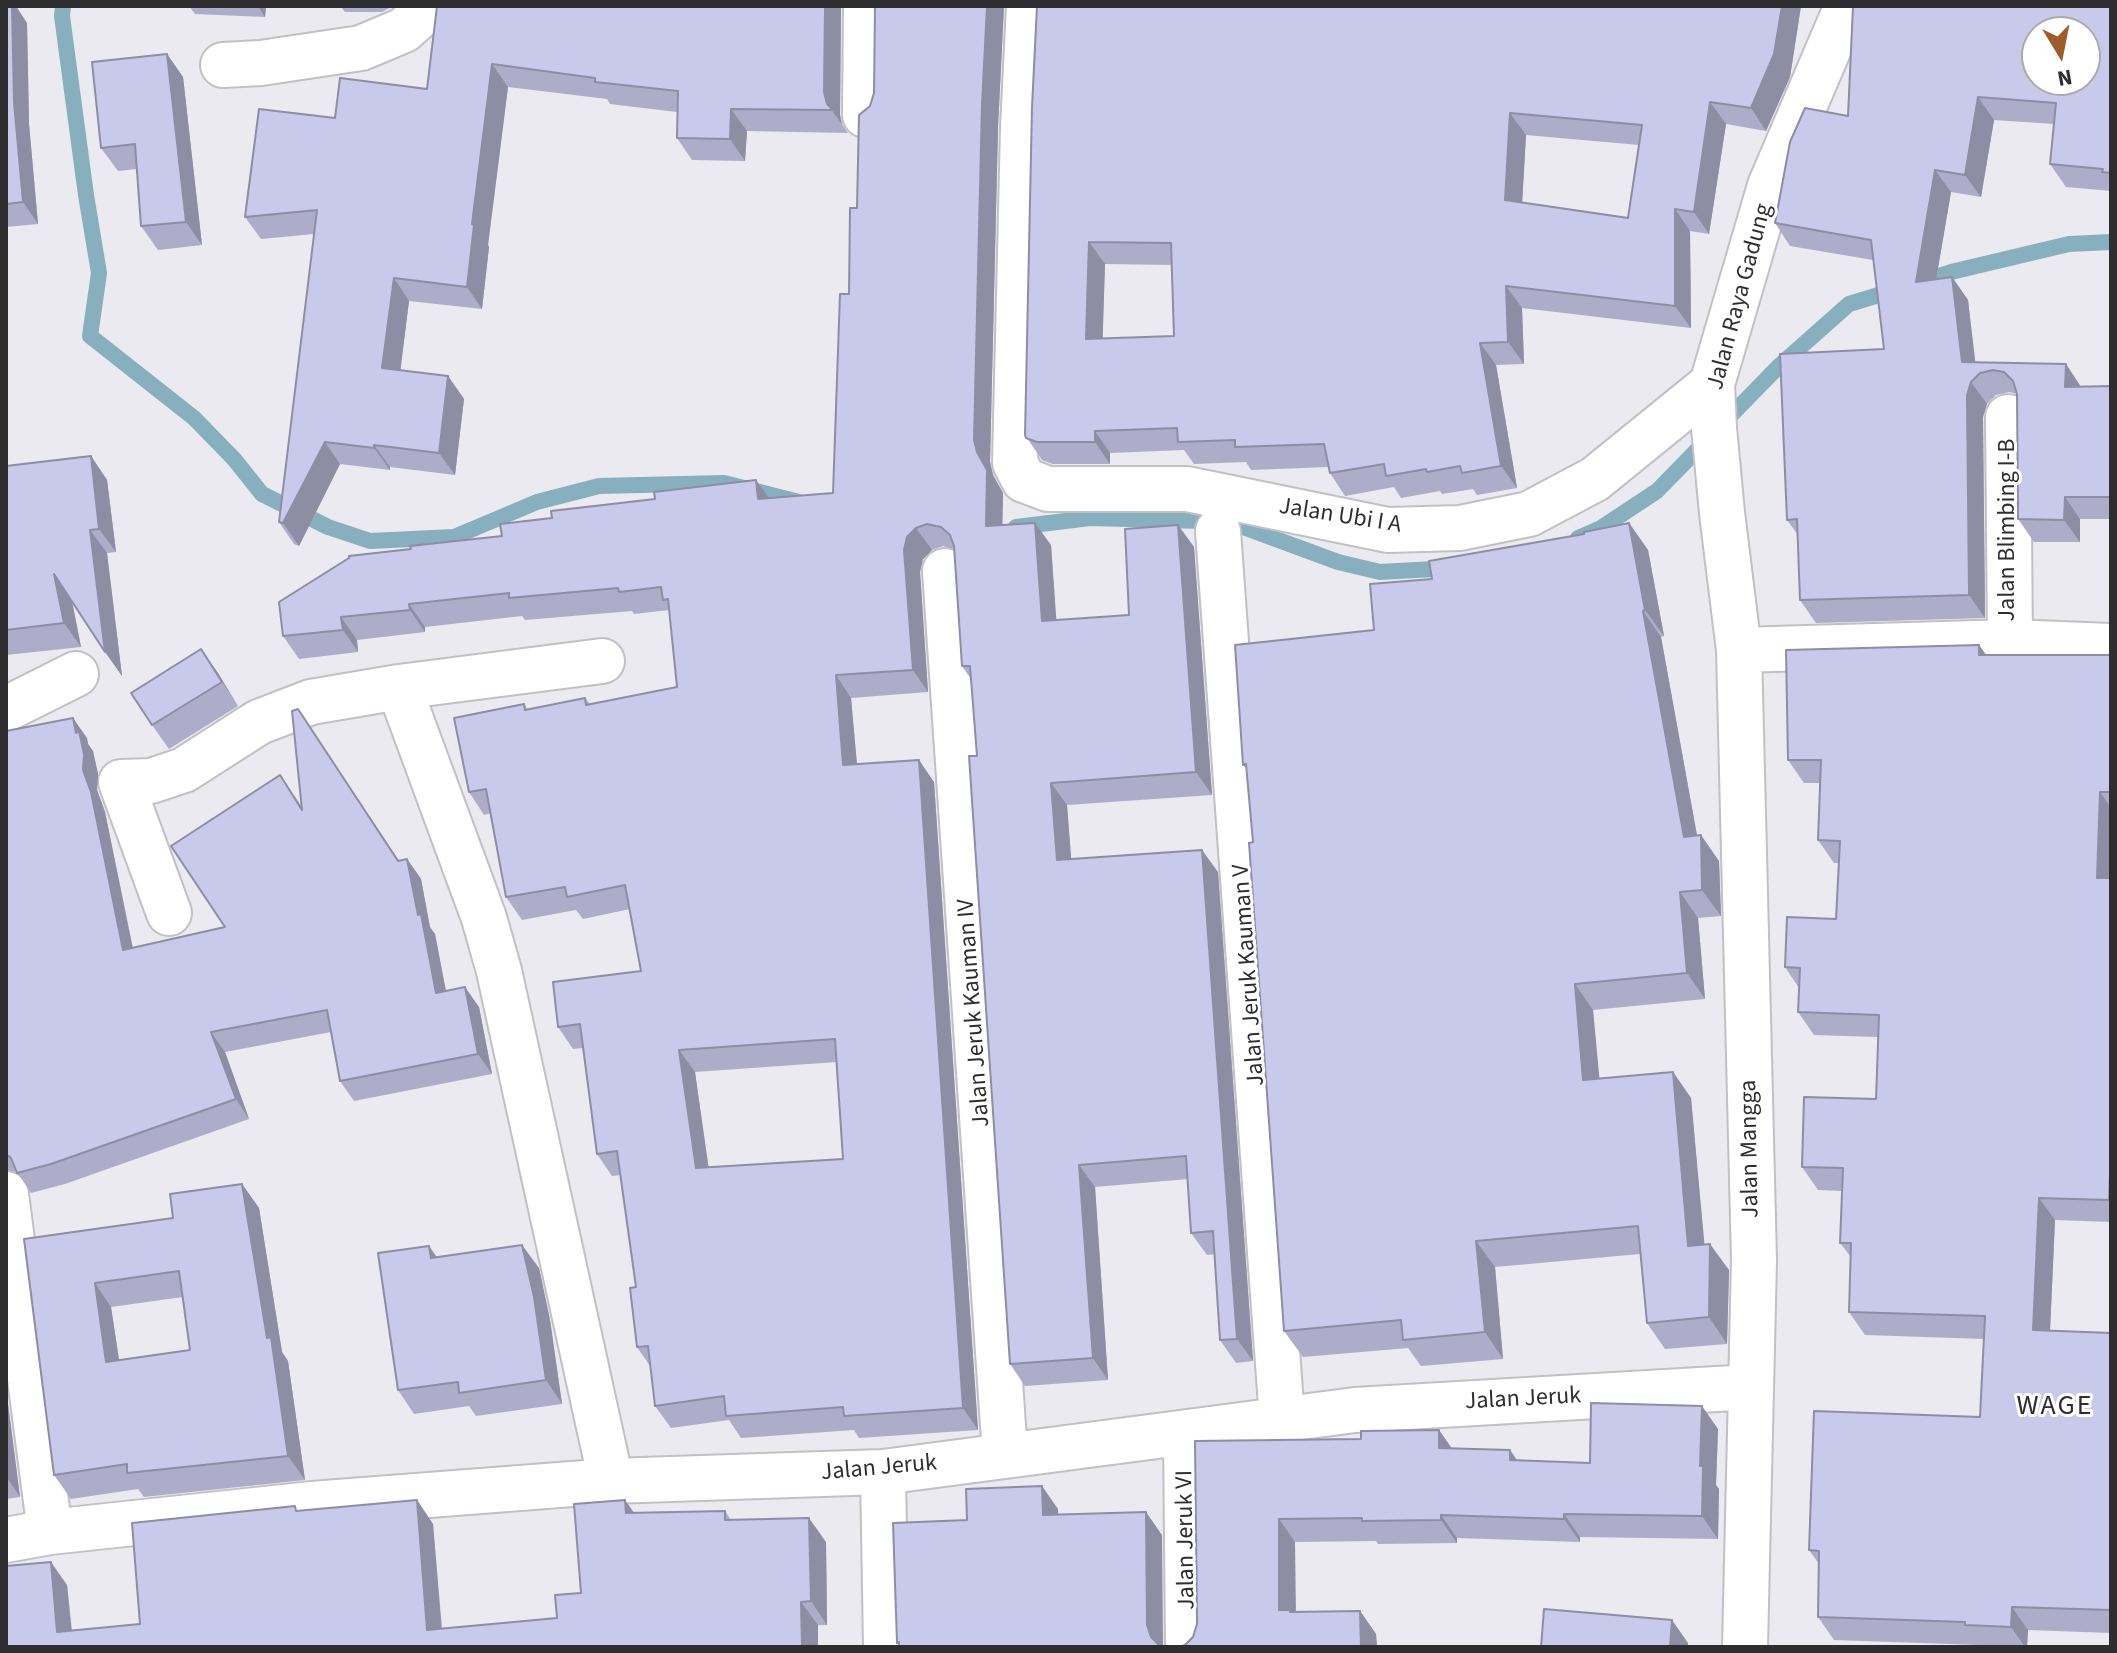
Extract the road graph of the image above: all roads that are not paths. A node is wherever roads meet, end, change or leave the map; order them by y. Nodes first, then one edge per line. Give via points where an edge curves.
1 (424, 6) edge
2 (866, 6) edge
3 (1029, 6) edge
4 (1847, 6) edge
5 (223, 65) dead end
6 (865, 115) edge
7 (1712, 384) junction
8 (2008, 417) dead end
9 (1218, 531) dead end
10 (945, 571) dead end
11 (2010, 642) junction
12 (2111, 646) edge
13 (1739, 650) junction
14 (602, 661) dead end
15 (76, 674) dead end
16 (399, 687) junction
17 (6, 709) edge
18 (169, 913) dead end
19 (6, 1194) edge
20 (1751, 1387) junction
21 (1282, 1419) junction
22 (1186, 1432) junction
23 (1005, 1455) junction
24 (883, 1472) junction
25 (611, 1481) junction
26 (50, 1532) junction
27 (6, 1540) edge
28 (886, 1647) edge
29 (1188, 1647) edge
30 (1745, 1647) edge

1 - 5 street via 404,30 361,48
2 - 6 street
3 - 7 street, Jalan Ubi I A via 1015,463 1024,480 1048,489 1187,489 1388,530 1460,528 1529,514 1595,479
4 - 7 street, Jalan Raya Gadung via 1770,186
7 - 13 street, Jalan Raya Gadung
8 - 11 street, Jalan Blimbing I-B
9 - 21 street, Jalan Jeruk Kauman V
10 - 23 street, Jalan Jeruk Kauman IV
11 - 12 street
11 - 13 street
13 - 20 street, Jalan Mangga via 1754,1260
14 - 16 street
15 - 17 street
16 - 18 street via 311,702 259,722 184,770 151,781 121,782
16 - 25 street via 499,971
19 - 26 street
20 - 21 street, Jalan Jeruk via 1355,1410
20 - 30 street, Jalan Mangga
21 - 22 street, Jalan Jeruk
22 - 23 street, Jalan Jeruk
22 - 29 street, Jalan Jeruk VI
23 - 24 street, Jalan Jeruk
24 - 25 street, Jalan Jeruk
24 - 28 street
25 - 26 street, Jalan Jeruk via 312,1504
26 - 27 street, Jalan Jeruk

